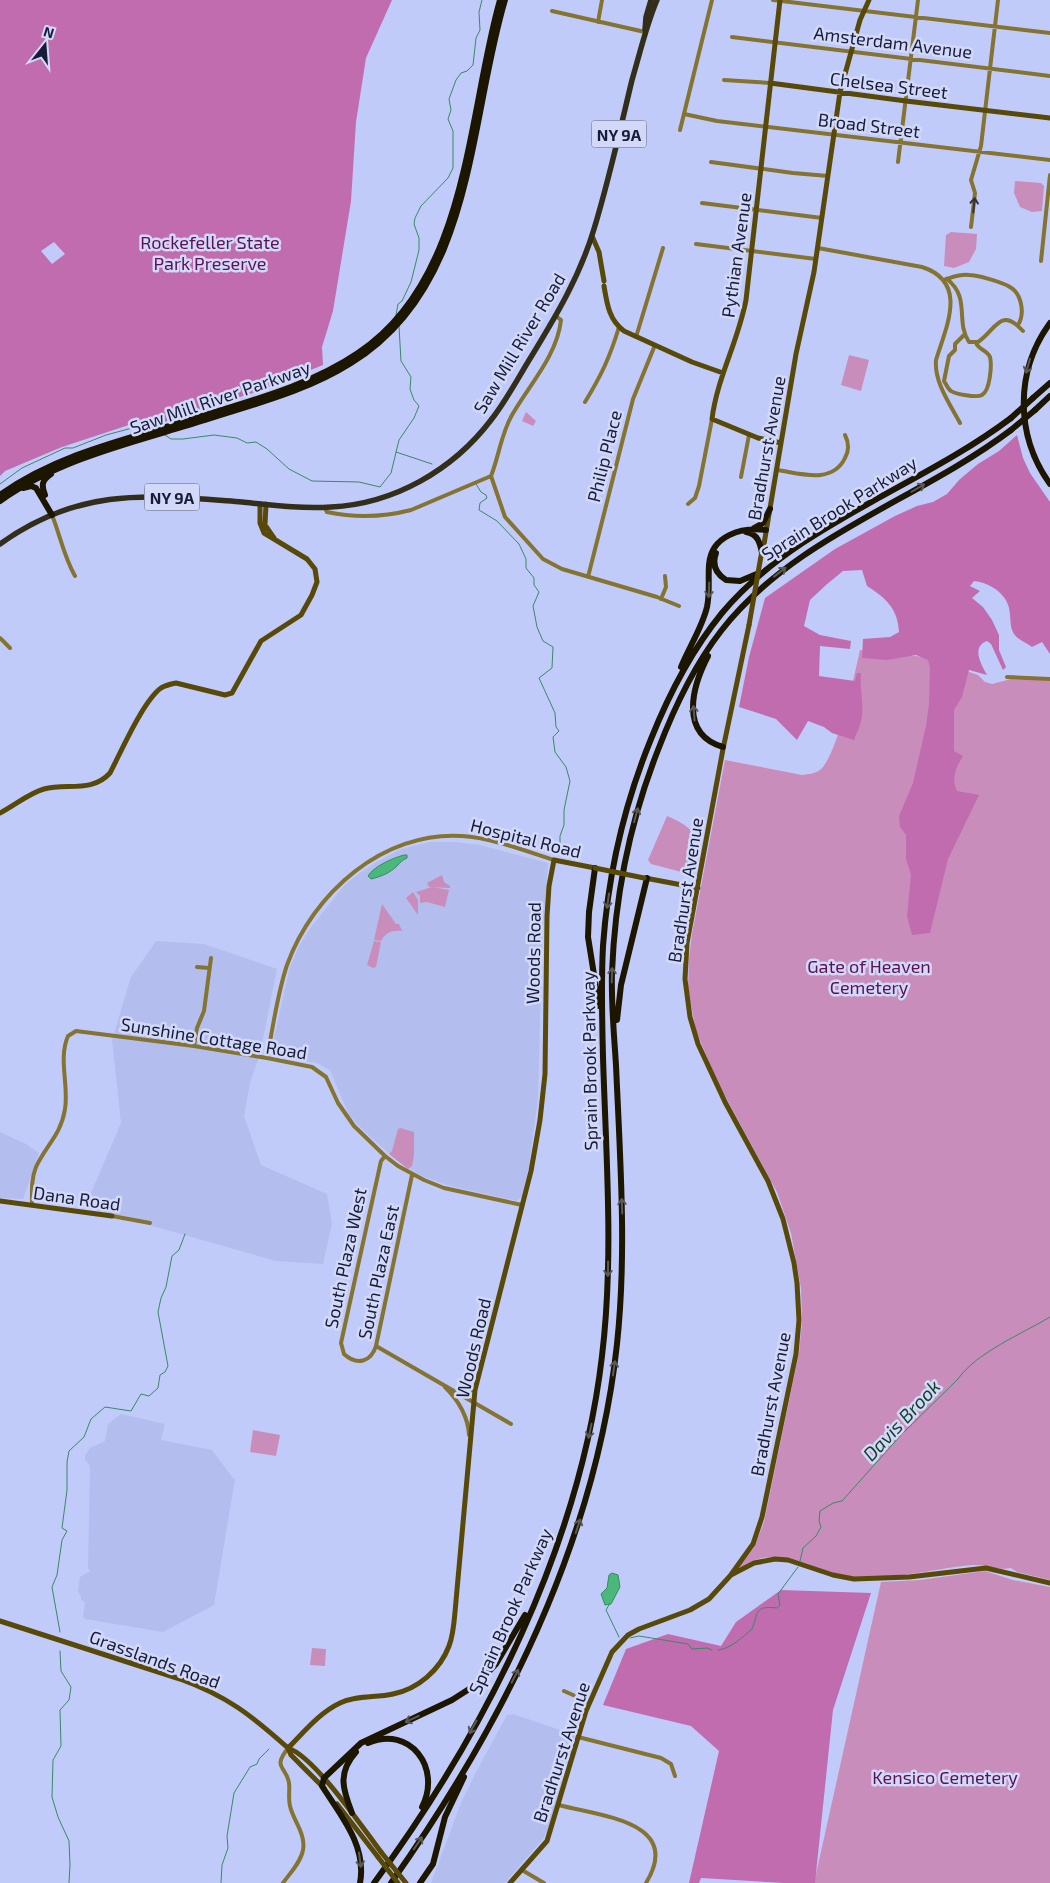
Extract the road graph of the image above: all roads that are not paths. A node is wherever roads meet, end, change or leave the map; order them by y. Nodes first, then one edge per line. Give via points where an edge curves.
1 (500, 0) edge
2 (505, 0) edge
3 (602, 0) edge
4 (651, 0) edge
5 (657, 0) edge
6 (712, 0) edge
7 (773, 0) edge
8 (780, 0) edge
9 (822, 0) edge
10 (869, 0) edge
11 (918, 0) edge
12 (998, 0) edge
13 (822, 5) junction
14 (864, 10) junction
15 (552, 11) dead end
16 (916, 16) junction
17 (598, 22) junction
18 (995, 26) junction
19 (645, 32) junction
20 (1050, 33) edge
21 (732, 37) dead end
22 (775, 42) junction
23 (850, 51) junction
24 (912, 58) junction
25 (990, 68) junction
26 (1050, 76) edge
27 (724, 80) dead end
28 (770, 83) junction
29 (840, 92) junction
30 (906, 101) junction
31 (985, 110) junction
32 (684, 114) junction
33 (1050, 118) edge
34 (765, 126) junction
35 (680, 130) dead end
36 (834, 134) junction
37 (901, 143) junction
38 (980, 152) junction
39 (1050, 160) edge
40 (711, 162) dead end
41 (898, 162) dead end
42 (761, 168) junction
43 (1050, 175) edge
44 (828, 176) junction
45 (1048, 202) edge
46 (702, 203) dead end
47 (756, 210) junction
48 (822, 218) junction
49 (971, 227) dead end
50 (592, 236) junction
51 (1043, 243) junction
52 (696, 244) dead end
53 (1050, 244) edge
54 (663, 248) dead end
55 (818, 248) junction
56 (751, 252) junction
57 (816, 259) junction
58 (1041, 261) dead end
59 (945, 280) junction
60 (556, 316) junction
61 (398, 321) junction
62 (1050, 323) edge
63 (1018, 324) junction
64 (618, 328) junction
65 (1024, 331) dead end
66 (964, 335) junction
67 (636, 337) junction
68 (976, 343) junction
69 (655, 345) junction
70 (723, 373) junction
71 (1050, 383) edge
72 (1050, 396) edge
73 (585, 402) dead end
74 (712, 419) junction
75 (960, 423) dead end
76 (161, 431) junction
77 (749, 435) junction
78 (846, 435) dead end
79 (781, 443) junction
80 (65, 465) junction
81 (777, 470) junction
82 (490, 476) junction
83 (741, 477) dead end
84 (1050, 484) edge
85 (2, 497) edge
86 (263, 504) junction
87 (688, 504) dead end
88 (325, 508) junction
89 (770, 509) junction
90 (52, 514) junction
91 (748, 531) junction
92 (766, 532) junction
93 (0, 544) edge
94 (762, 555) junction
95 (769, 568) junction
96 (75, 576) dead end
97 (665, 576) dead end
98 (588, 577) junction
99 (661, 599) junction
100 (679, 606) dead end
101 (721, 631) junction
102 (0, 638) edge
103 (10, 648) dead end
104 (1007, 677) dead end
105 (1050, 679) edge
106 (673, 690) junction
107 (723, 746) junction
108 (0, 814) edge
109 (554, 860) junction
110 (595, 868) junction
111 (646, 878) junction
112 (698, 888) junction
113 (211, 958) dead end
114 (197, 966) dead end
115 (209, 968) junction
116 (603, 1028) junction
117 (614, 1041) junction
118 (194, 1046) junction
119 (267, 1058) junction
120 (385, 1156) junction
121 (412, 1175) junction
122 (0, 1201) edge
123 (32, 1205) junction
124 (522, 1205) junction
125 (112, 1216) joint
126 (150, 1223) dead end
127 (376, 1346) junction
128 (355, 1361) joint
129 (478, 1380) junction
130 (442, 1384) junction
131 (459, 1393) junction
132 (474, 1402) junction
133 (511, 1424) dead end
134 (470, 1446) junction
135 (730, 1576) junction
136 (1050, 1583) edge
137 (540, 1589) junction
138 (0, 1622) edge
139 (564, 1691) dead end
140 (589, 1702) junction
141 (492, 1719) junction
142 (578, 1737) junction
143 (288, 1748) junction
144 (675, 1776) dead end
145 (324, 1778) junction
146 (322, 1786) junction
147 (559, 1805) junction
148 (352, 1813) junction
149 (404, 1842) junction
150 (522, 1870) junction
151 (283, 1883) edge
152 (360, 1883) edge
153 (374, 1883) edge
154 (391, 1883) edge
155 (398, 1883) edge
156 (406, 1883) edge
157 (420, 1883) edge
158 (510, 1883) edge
159 (544, 1883) edge
160 (646, 1883) edge

1 - 61 highway, Saw Mill River Parkway via 454,205 427,274
2 - 61 highway, Saw Mill River Parkway via 471,161 456,213 431,276 418,299
3 - 17 street
4 - 19 main road, Saw Mill River Road / NY 9A
5 - 19 main road, Saw Mill River Road / NY 9A
6 - 32 street
7 - 8 street
8 - 13 street
8 - 22 street, Pythian Avenue
9 - 13 street
10 - 14 street, Bradhurst Avenue
11 - 16 street
12 - 18 street
13 - 14 street
14 - 16 street
14 - 23 street, Bradhurst Avenue
15 - 17 street
16 - 18 street
16 - 24 street
17 - 19 street
18 - 20 street
18 - 25 street
19 - 50 main road, Saw Mill River Road / NY 9A
21 - 22 street, Amsterdam Avenue
22 - 23 street, Amsterdam Avenue
22 - 28 street, Pythian Avenue
23 - 24 street, Amsterdam Avenue
23 - 29 street, Bradhurst Avenue
24 - 25 street, Amsterdam Avenue
24 - 30 street
25 - 26 street, Amsterdam Avenue
25 - 31 street
27 - 28 street, Chelsea Street
28 - 29 street, Chelsea Street
28 - 34 street, Pythian Avenue
29 - 30 street, Chelsea Street
29 - 36 street, Bradhurst Avenue
30 - 31 street, Chelsea Street
30 - 37 street
31 - 33 street, Chelsea Street
31 - 38 street
32 - 34 street, Broad Street
32 - 35 street
34 - 36 street, Broad Street
34 - 42 street, Pythian Avenue
36 - 37 street, Broad Street
36 - 44 street, Bradhurst Avenue
37 - 38 street, Broad Street
37 - 41 street
38 - 39 street, Broad Street
49 -> 38 street via 976,193 972,176
40 - 42 street
42 - 44 street
42 - 47 street, Pythian Avenue
43 - 45 street
44 - 48 street, Bradhurst Avenue
45 - 51 street
46 - 47 street
47 - 48 street
47 - 56 street, Pythian Avenue
48 - 55 street, Bradhurst Avenue
50 - 60 main road, Saw Mill River Road / NY 9A via 578,276
50 - 64 street via 599,252 608,311
51 - 53 street
51 - 58 street
52 - 56 street
54 - 67 street
55 - 57 street, Bradhurst Avenue
55 - 59 street via 930,270
56 - 57 street
56 - 70 street, Pythian Avenue via 743,314
57 - 79 street, Bradhurst Avenue
59 - 63 street via 969,275 1010,287 1021,304
59 - 66 street via 952,282 960,294
59 - 75 street via 952,307 936,360 936,376
60 - 82 street via 561,320 551,352 512,415
60 - 88 main road, Saw Mill River Road / NY 9A via 498,410 453,460 423,480 393,494 357,504
61 - 76 highway, Saw Mill River Parkway via 383,340 362,357 314,382 270,399
62 -> 84 highway via 1032,356 1023,401 1030,448
63 - 65 street
63 - 68 street via 1008,320 997,322
64 - 67 street
64 - 73 street via 611,355
66 - 68 street via 969,342
66 - 68 street via 949,356 944,381 950,390 971,396 984,394 989,383 990,360
67 - 69 street
69 - 70 street
69 - 98 street, Philip Place via 633,399
70 - 74 street, Pythian Avenue
71 - 95 highway, Sprain Brook Parkway, bridge via 1011,418 971,446 820,533
101 -> 72 highway, Sprain Brook Parkway, bridge via 756,593 793,562 968,459 1011,430
74 - 77 street
74 - 87 street, Pythian Avenue via 699,486 695,498
76 - 80 highway, Saw Mill River Parkway
76 - 85 highway, Saw Mill River Parkway via 63,461 27,478
77 - 79 street
77 - 83 street
78 - 81 street via 846,455 830,473 818,476
79 - 81 street, Bradhurst Avenue
80 - 85 highway, Saw Mill River Parkway
80 - 90 highway via 42,483
81 - 89 street, Bradhurst Avenue
82 - 88 street via 397,513 351,515 327,512
82 - 98 street via 505,517 543,558 555,566
85 - 90 highway via 26,487 35,487
86 - 88 main road, Saw Mill River Road / NY 9A
86 - 90 main road, Saw Mill River Road / NY 9A via 130,496 90,502
86 - 108 street via 265,524 274,538 309,561 316,573 316,585 301,614 261,641 232,693 225,695 176,683 162,687 148,703 110,773 103,780 89,786 44,789
89 - 91 highway via 762,525
89 - 92 street, Bradhurst Avenue
90 - 93 main road, Saw Mill River Road / NY 9A
90 - 96 street
91 - 92 highway
91 - 94 highway via 758,539
91 - 95 highway via 732,537 718,548 714,561 717,572 726,580 737,582
91 -> 106 highway via 730,534 713,551 705,614
92 - 94 street, Bradhurst Avenue
94 - 107 street, Bradhurst Avenue, bridge
95 - 106 highway, Sprain Brook Parkway via 740,593 711,627
97 - 99 street via 666,587
98 - 99 street
99 - 100 street
107 -> 101 highway via 702,735 693,712 698,676
117 -> 101 highway, Sprain Brook Parkway via 614,944 632,828 647,778 672,716 695,670
102 - 103 street
104 - 105 street
106 -> 116 highway, Sprain Brook Parkway via 650,740 616,853 604,938
107 - 112 street, Bradhurst Avenue
109 - 110 street, Hospital Road
109 - 119 street, Hospital Road via 479,838 440,836 406,844 357,870 325,900 295,946 280,991
109 - 124 street, Woods Road via 547,916 543,1097 534,1158
110 - 111 street, Hospital Road, bridge
110 - 116 highway via 588,938
111 - 112 street, Hospital Road
111 - 117 highway via 619,992
112 - 135 street, Bradhurst Avenue via 687,943 685,980 690,1017 698,1044 725,1102 779,1205 794,1263 799,1301 796,1354 762,1517 752,1544
113 - 115 street
114 - 115 street
115 - 118 street via 204,1011
116 -> 137 highway, Sprain Brook Parkway via 608,1257 603,1349 578,1479
141 -> 117 highway, Sprain Brook Parkway via 539,1625 571,1546 595,1466 610,1396 620,1317 623,1245
118 - 119 street, Sunshine Cottage Road
118 - 123 street, Sunshine Cottage Road via 82,1031 68,1036 64,1056 64,1116 34,1173
119 - 120 street, Sunshine Cottage Road via 319,1070 354,1126
120 - 121 street, Sunshine Cottage Road
120 - 128 street, South Plaza West via 381,1161 341,1343 344,1354
121 - 124 street, Sunshine Cottage Road via 444,1188
121 - 127 street, South Plaza East
122 - 123 street, Dana Road
123 - 125 street, Dana Road
124 - 129 street, Woods Road
125 - 126 street, Dana Road
127 - 128 street, South Plaza East via 367,1360
127 - 130 street
129 - 131 street via 470,1392
129 - 132 street, Woods Road
130 - 131 street
130 - 134 street via 464,1411
131 - 132 street
132 - 133 street
132 - 134 street, Woods Road
134 - 143 street, Woods Road via 453,1631 443,1660 426,1679 404,1691 351,1699 331,1708
135 - 136 street via 754,1563 775,1559 854,1579 909,1577 986,1568
135 - 140 street, Bradhurst Avenue via 698,1606 639,1629 618,1643
137 -> 145 highway via 499,1659 477,1684 452,1700 361,1743
137 -> 149 highway, Sprain Brook Parkway via 478,1719
138 - 143 street, Grasslands Road via 206,1689 245,1712
139 - 140 street
140 - 142 street, Bradhurst Avenue
154 -> 141 highway, Sprain Brook Parkway via 440,1810
141 - 157 highway via 449,1808 432,1864
142 - 144 street via 662,1758 671,1764
142 - 147 street, Bradhurst Avenue
143 - 145 street, Grasslands Road via 295,1750
143 - 146 street, Grasslands Road
143 - 151 street via 280,1766 289,1781 290,1807 304,1847
145 - 146 highway
145 - 148 street, Grasslands Road
146 -> 152 highway via 357,1845 362,1865
146 - 155 street, Grasslands Road, bridge
147 - 150 street, Bradhurst Avenue via 547,1841
147 - 160 street via 628,1823 645,1832 656,1854
148 - 149 highway via 343,1781 345,1768 354,1754 365,1745 380,1740 396,1740 409,1745 425,1763 429,1785 427,1797
148 - 156 street, Grasslands Road, bridge
149 - 153 highway, Sprain Brook Parkway
150 - 158 street, Bradhurst Avenue
150 - 159 street

